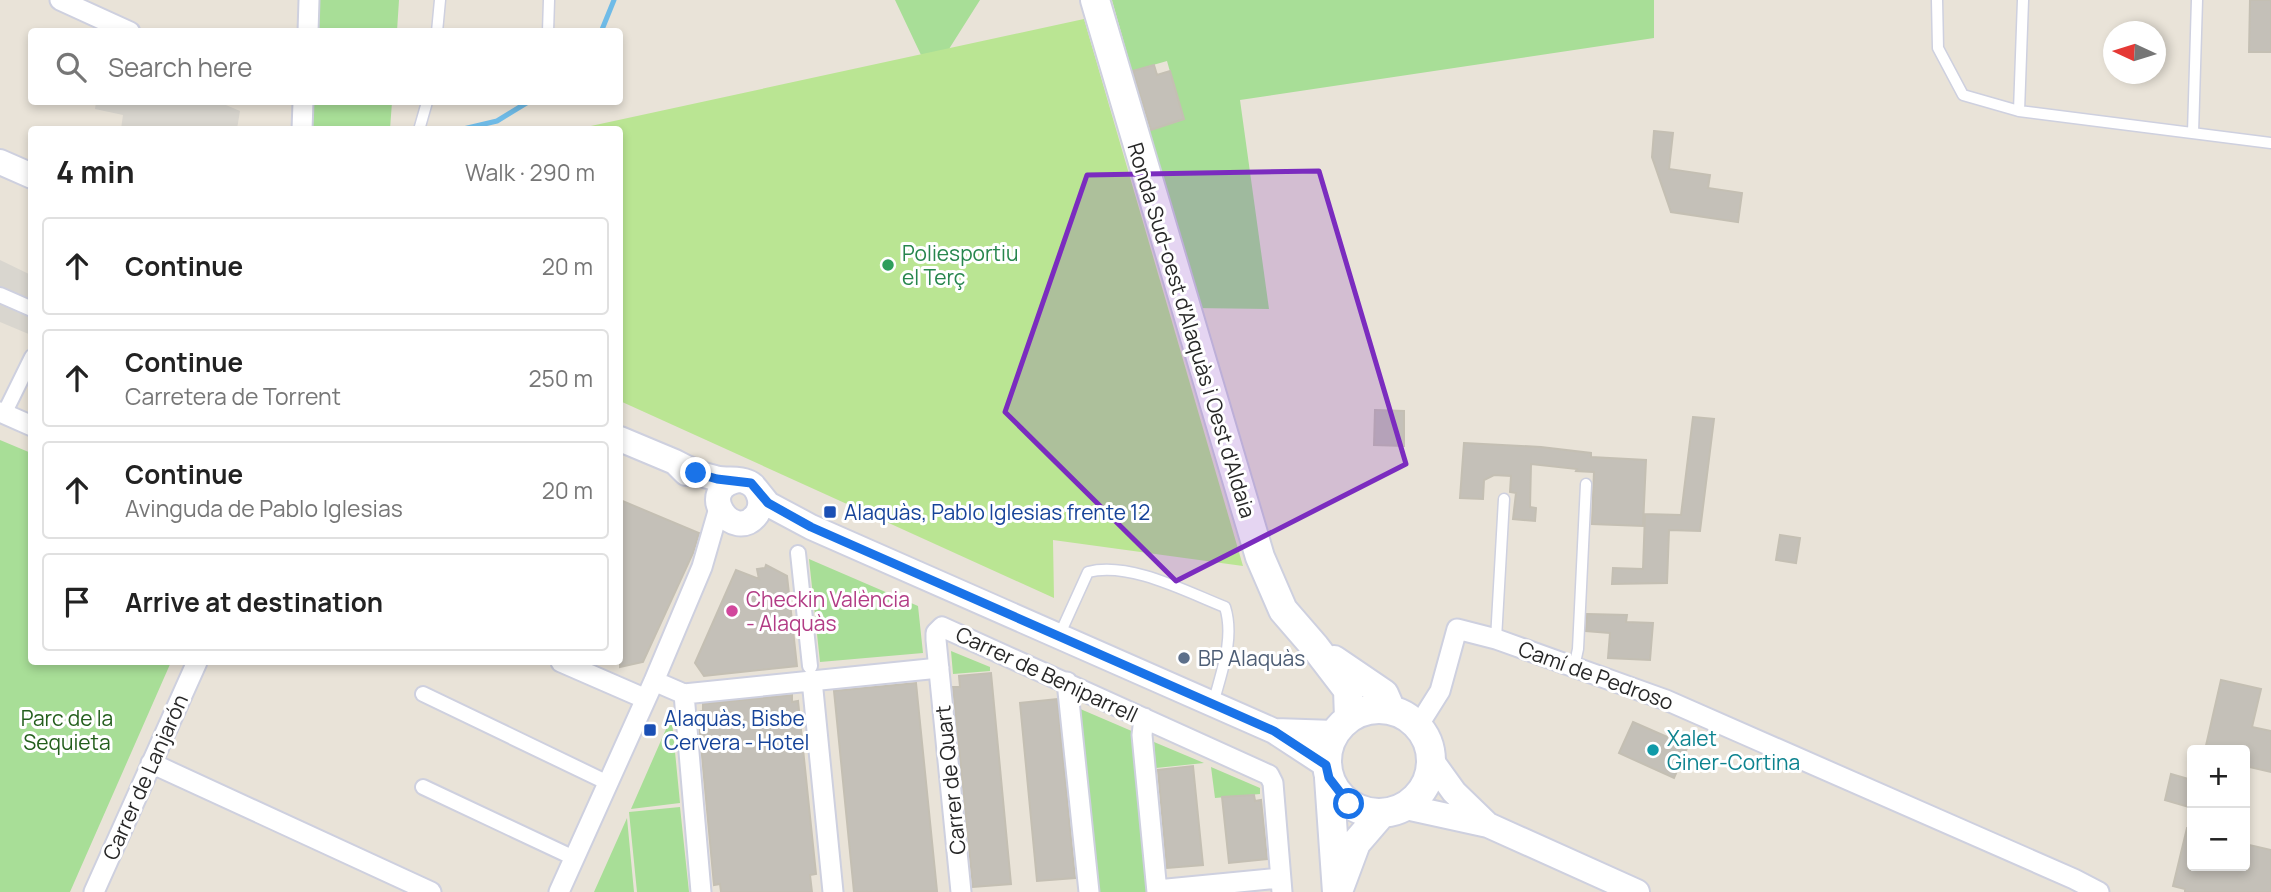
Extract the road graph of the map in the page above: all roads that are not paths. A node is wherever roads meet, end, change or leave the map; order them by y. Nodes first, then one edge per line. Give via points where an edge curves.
1 (60, 0) edge
2 (309, 0) edge
3 (440, 0) edge
4 (549, 0) edge
5 (1095, 0) edge
6 (1937, 0) edge
7 (2023, 0) edge
8 (2197, 0) edge
9 (121, 28) edge
10 (307, 28) edge
11 (437, 28) edge
12 (548, 28) edge
13 (303, 105) edge
14 (426, 105) edge
15 (2020, 111) junction
16 (302, 126) edge
17 (420, 126) edge
18 (2193, 133) junction
19 (2271, 144) edge
20 (0, 162) edge
21 (28, 174) edge
22 (0, 295) edge
23 (28, 307) edge
24 (28, 364) edge
25 (2, 413) edge
26 (28, 424) edge
27 (623, 440) edge
28 (676, 462) junction
29 (1586, 484) dead end
30 (751, 494) junction
31 (1504, 499) dead end
32 (724, 510) junction
33 (798, 552) dead end
34 (1059, 636) junction
35 (1496, 639) junction
36 (1315, 647) junction
37 (196, 665) edge
38 (571, 665) edge
39 (1574, 667) junction
40 (939, 668) junction
41 (811, 673) junction
42 (1067, 682) junction
43 (650, 690) junction
44 (423, 694) dead end
45 (684, 695) junction
46 (1213, 704) junction
47 (1391, 710) junction
48 (1144, 718) junction
49 (1342, 725) junction
50 (1418, 726) junction
51 (1274, 731) junction
52 (1431, 760) junction
53 (151, 763) junction
54 (1328, 772) junction
55 (608, 783) junction
56 (423, 787) dead end
57 (1393, 810) junction
58 (1488, 825) junction
59 (574, 858) junction
60 (1281, 885) edge
61 (1157, 891) edge
62 (94, 892) edge
63 (431, 892) edge
64 (559, 892) edge
65 (701, 892) edge
66 (833, 892) edge
67 (961, 892) edge
68 (1089, 892) edge
69 (1338, 892) edge
70 (1637, 892) edge
71 (2099, 892) edge

1 - 9 street
2 - 10 street
3 - 11 lane
4 - 12 lane
5 - 36 main road, Ronda Sud-oest d'Alaquàs i Oest d'Aldaia via 1260,557 1283,610
6 - 15 lane via 1938,48 1963,95
7 - 15 lane
8 - 18 lane
13 - 16 street
14 - 17 lane
15 - 18 lane
18 - 19 lane
20 - 21 street
22 - 23 street
24 - 25 street
25 - 26 street
27 - 28 street
28 - 30 street
28 - 32 street via 706,485
29 - 39 lane
30 - 32 street via 747,521
30 - 32 street via 732,481 722,488
30 - 34 street via 774,511 792,515
31 - 35 lane
32 - 43 street
33 - 41 street
34 - 46 street
34 - 46 lane via 1088,572 1098,570 1146,577 1225,607 1227,651
35 - 39 street, Camí de Pedroso
35 - 50 street, Camí de Pedroso via 1457,629 1440,691
36 - 47 main road, Ronda Sud-oest d'Alaquàs i Oest d'Aldaia via 1384,694
36 - 49 main road, Ronda Sud-oest d'Alaquàs i Oest d'Aldaia via 1348,690
37 - 53 street, Carrer de Lanjarón
38 - 43 street
39 - 71 street, Camí de Pedroso via 1666,700
40 - 41 street, Carrer de Beniparrell
40 - 42 street, Carrer de Beniparrell via 936,634 945,628
40 - 67 street, Carrer de Quart
41 - 45 street, Carrer de Beniparrell via 720,685
41 - 66 street
42 - 48 street, Carrer de Beniparrell
42 - 68 street
43 - 45 street
43 - 55 street
44 - 55 street
45 - 65 street
46 - 51 street
47 - 49 main road via 1369,709
47 - 50 main road
48 - 60 street, Carrer de Beniparrell via 1269,775
48 - 61 street
49 - 51 street
49 - 54 main road via 1328,748
50 - 52 main road via 1428,742
51 - 54 street
52 - 57 main road via 1425,787
52 - 58 street via 1454,792
53 - 62 street, Carrer de Lanjarón
53 - 63 street
54 - 57 main road via 1349,804
54 - 69 main road
55 - 59 street
56 - 59 street
57 - 58 street
57 - 69 main road via 1356,843
58 - 70 street
59 - 64 street
60 - 61 street

